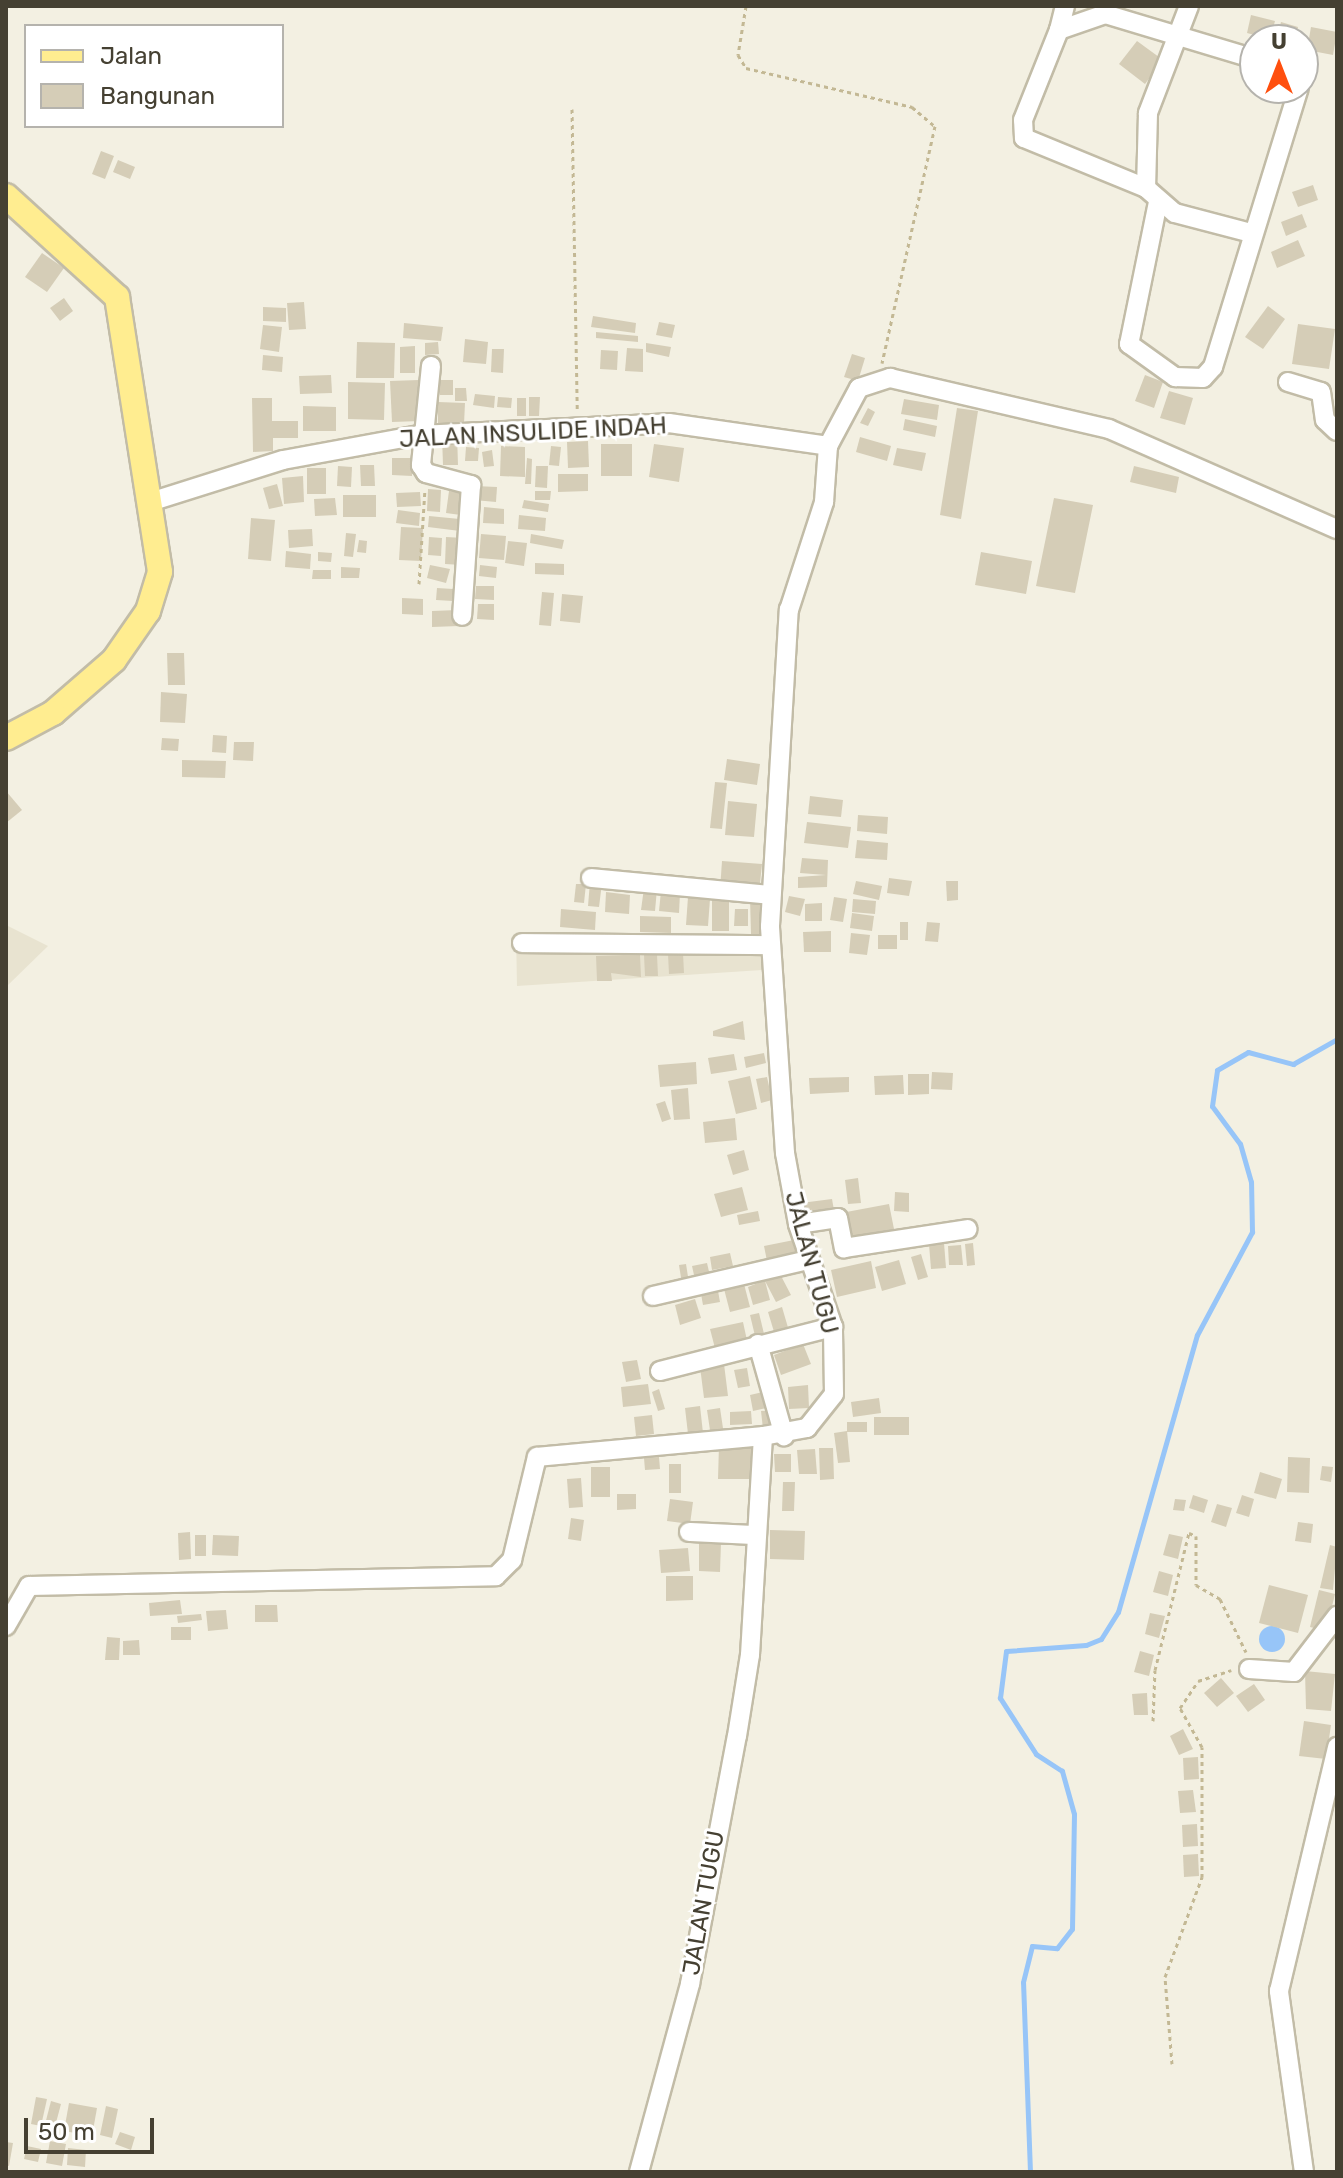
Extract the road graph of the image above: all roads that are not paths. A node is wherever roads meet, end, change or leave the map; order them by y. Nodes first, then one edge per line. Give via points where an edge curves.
1 (1065, 6) edge
2 (1189, 6) edge
3 (1102, 10) edge
4 (1059, 30) junction
5 (1172, 39) junction
6 (1239, 55) edge
7 (1294, 104) edge
8 (1152, 195) junction
9 (6, 196) edge
10 (1251, 233) junction
11 (431, 366) dead end
12 (1288, 382) dead end
13 (1337, 431) edge
14 (419, 435) junction
15 (828, 446) junction
16 (150, 502) junction
17 (1337, 529) edge
18 (462, 616) dead end
19 (6, 738) edge
20 (591, 878) dead end
21 (771, 895) junction
22 (522, 943) dead end
23 (770, 945) junction
24 (798, 1224) junction
25 (968, 1229) dead end
26 (808, 1260) junction
27 (653, 1296) dead end
28 (833, 1327) junction
29 (758, 1344) junction
30 (660, 1371) dead end
31 (763, 1436) junction
32 (784, 1436) junction
33 (689, 1532) dead end
34 (755, 1535) junction
35 (1337, 1616) edge
36 (6, 1626) edge
37 (1249, 1669) road end
38 (1337, 1747) edge
39 (639, 2172) edge
40 (1304, 2172) edge

1 - 4 street
2 - 5 street
3 - 4 street
3 - 5 street
4 - 8 street via 1023,120 1024,138
5 - 6 street
5 - 8 street via 1148,113
7 - 10 street
8 - 10 street
8 - 10 street via 1127,332 1129,344 1175,377 1203,378 1213,367
9 - 16 main road via 117,297
11 - 14 street
12 - 13 street via 1321,392 1325,420
14 - 15 street, JALAN INSULIDE INDAH via 669,423
14 - 16 street, JALAN INSULIDE INDAH via 283,460
14 - 18 street via 426,473 471,485
15 - 17 street via 859,388 878,378 1036,407 1109,429
15 - 21 street, JALAN TUGU via 824,502 789,610
16 - 19 main road via 160,572 148,611 114,660 53,713
20 - 21 street
21 - 23 street, JALAN TUGU
22 - 23 street
23 - 24 street, JALAN TUGU via 785,1153
24 - 25 street via 838,1218 844,1248
24 - 26 street, JALAN TUGU
26 - 27 street
26 - 28 street, JALAN TUGU
28 - 29 street
28 - 32 street, JALAN TUGU via 834,1394 824,1415
29 - 30 street
29 - 32 street
31 - 32 street, JALAN TUGU
31 - 34 street, JALAN TUGU
31 - 36 street via 537,1457 512,1560 496,1576 29,1586
33 - 34 street
34 - 39 street, JALAN TUGU via 750,1655 737,1736 690,1984
35 - 37 street via 1294,1672
38 - 40 street via 1279,1991

